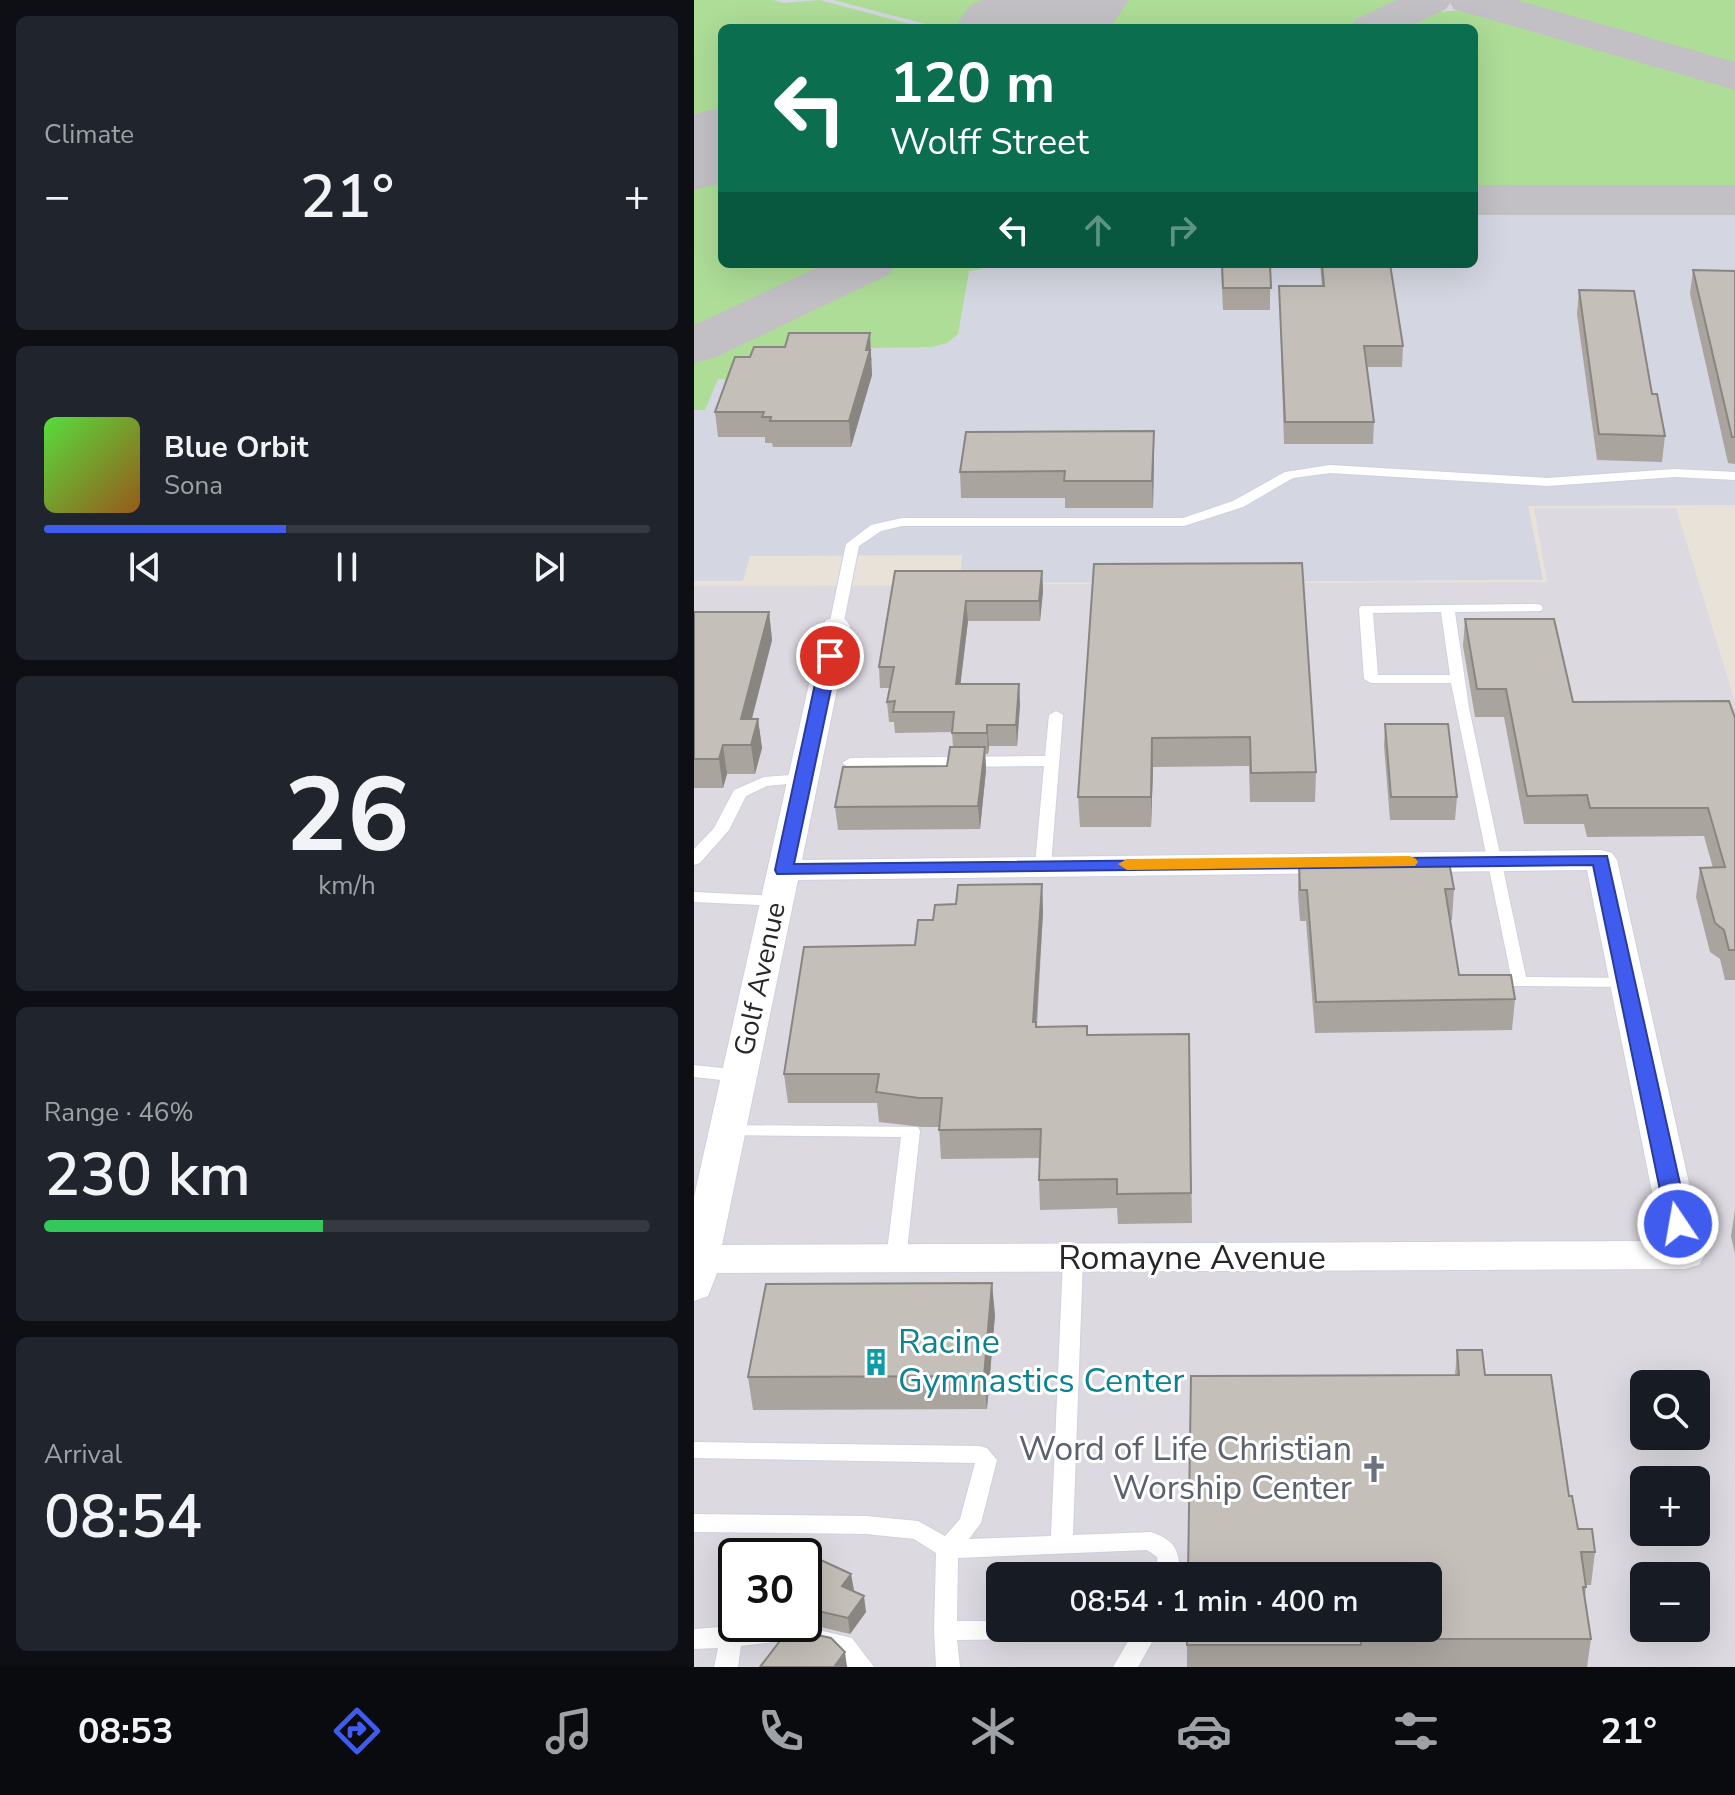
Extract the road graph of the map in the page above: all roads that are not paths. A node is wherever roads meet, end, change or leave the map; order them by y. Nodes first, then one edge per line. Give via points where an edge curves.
1 (1735, 476) edge
2 (1447, 608) junction
3 (1536, 608) dead end
4 (836, 626) joint
5 (1457, 679) junction
6 (1056, 715) dead end
7 (1052, 761) junction
8 (850, 763) edge
9 (803, 779) junction
10 (694, 860) edge
11 (1496, 861) junction
12 (1043, 865) junction
13 (780, 885) junction
14 (694, 897) edge
15 (1627, 982) junction
16 (694, 1071) edge
17 (740, 1076) junction
18 (727, 1131) junction
19 (1073, 1259) junction
20 (896, 1260) junction
21 (697, 1272) edge
22 (694, 1450) edge
23 (694, 1523) edge
24 (1062, 1545) junction
25 (947, 1549) junction
26 (1168, 1562) edge
27 (986, 1630) edge
28 (945, 1631) junction
29 (718, 1638) edge
30 (694, 1639) edge
31 (822, 1640) edge
32 (730, 1642) edge
33 (1140, 1642) edge
34 (726, 1667) edge
35 (862, 1667) edge
36 (948, 1667) edge
37 (1125, 1667) edge

1 - 4 lane via 1675,473 1547,482 1330,469 1290,475 1238,504 1184,522 902,522 876,528 853,544
2 - 3 lane
2 - 5 lane
2 - 5 lane via 1366,609 1371,679
4 - 9 street, Golf Avenue
5 - 11 lane
6 - 7 lane
7 - 8 lane
7 - 12 lane
9 - 10 lane via 764,782 740,793 721,830
9 - 13 street, Golf Avenue
11 - 12 street
11 - 15 street via 1601,860
11 - 15 lane via 1519,982
12 - 13 street
13 - 14 lane
13 - 17 street, Golf Avenue
15 - 19 street, Romayne Avenue via 1685,1255
16 - 17 lane
17 - 18 street, Golf Avenue
18 - 20 lane via 911,1131
18 - 21 street, Golf Avenue
19 - 20 street, Romayne Avenue
19 - 24 lane
20 - 21 street, Romayne Avenue
22 - 25 lane via 979,1454 986,1460 970,1523
23 - 25 lane via 918,1530
24 - 25 lane
24 - 26 lane via 1151,1541 1168,1553
25 - 28 lane
27 - 28 lane
28 - 36 lane
29 - 30 lane
31 - 35 lane via 844,1645
32 - 34 lane
33 - 37 lane

